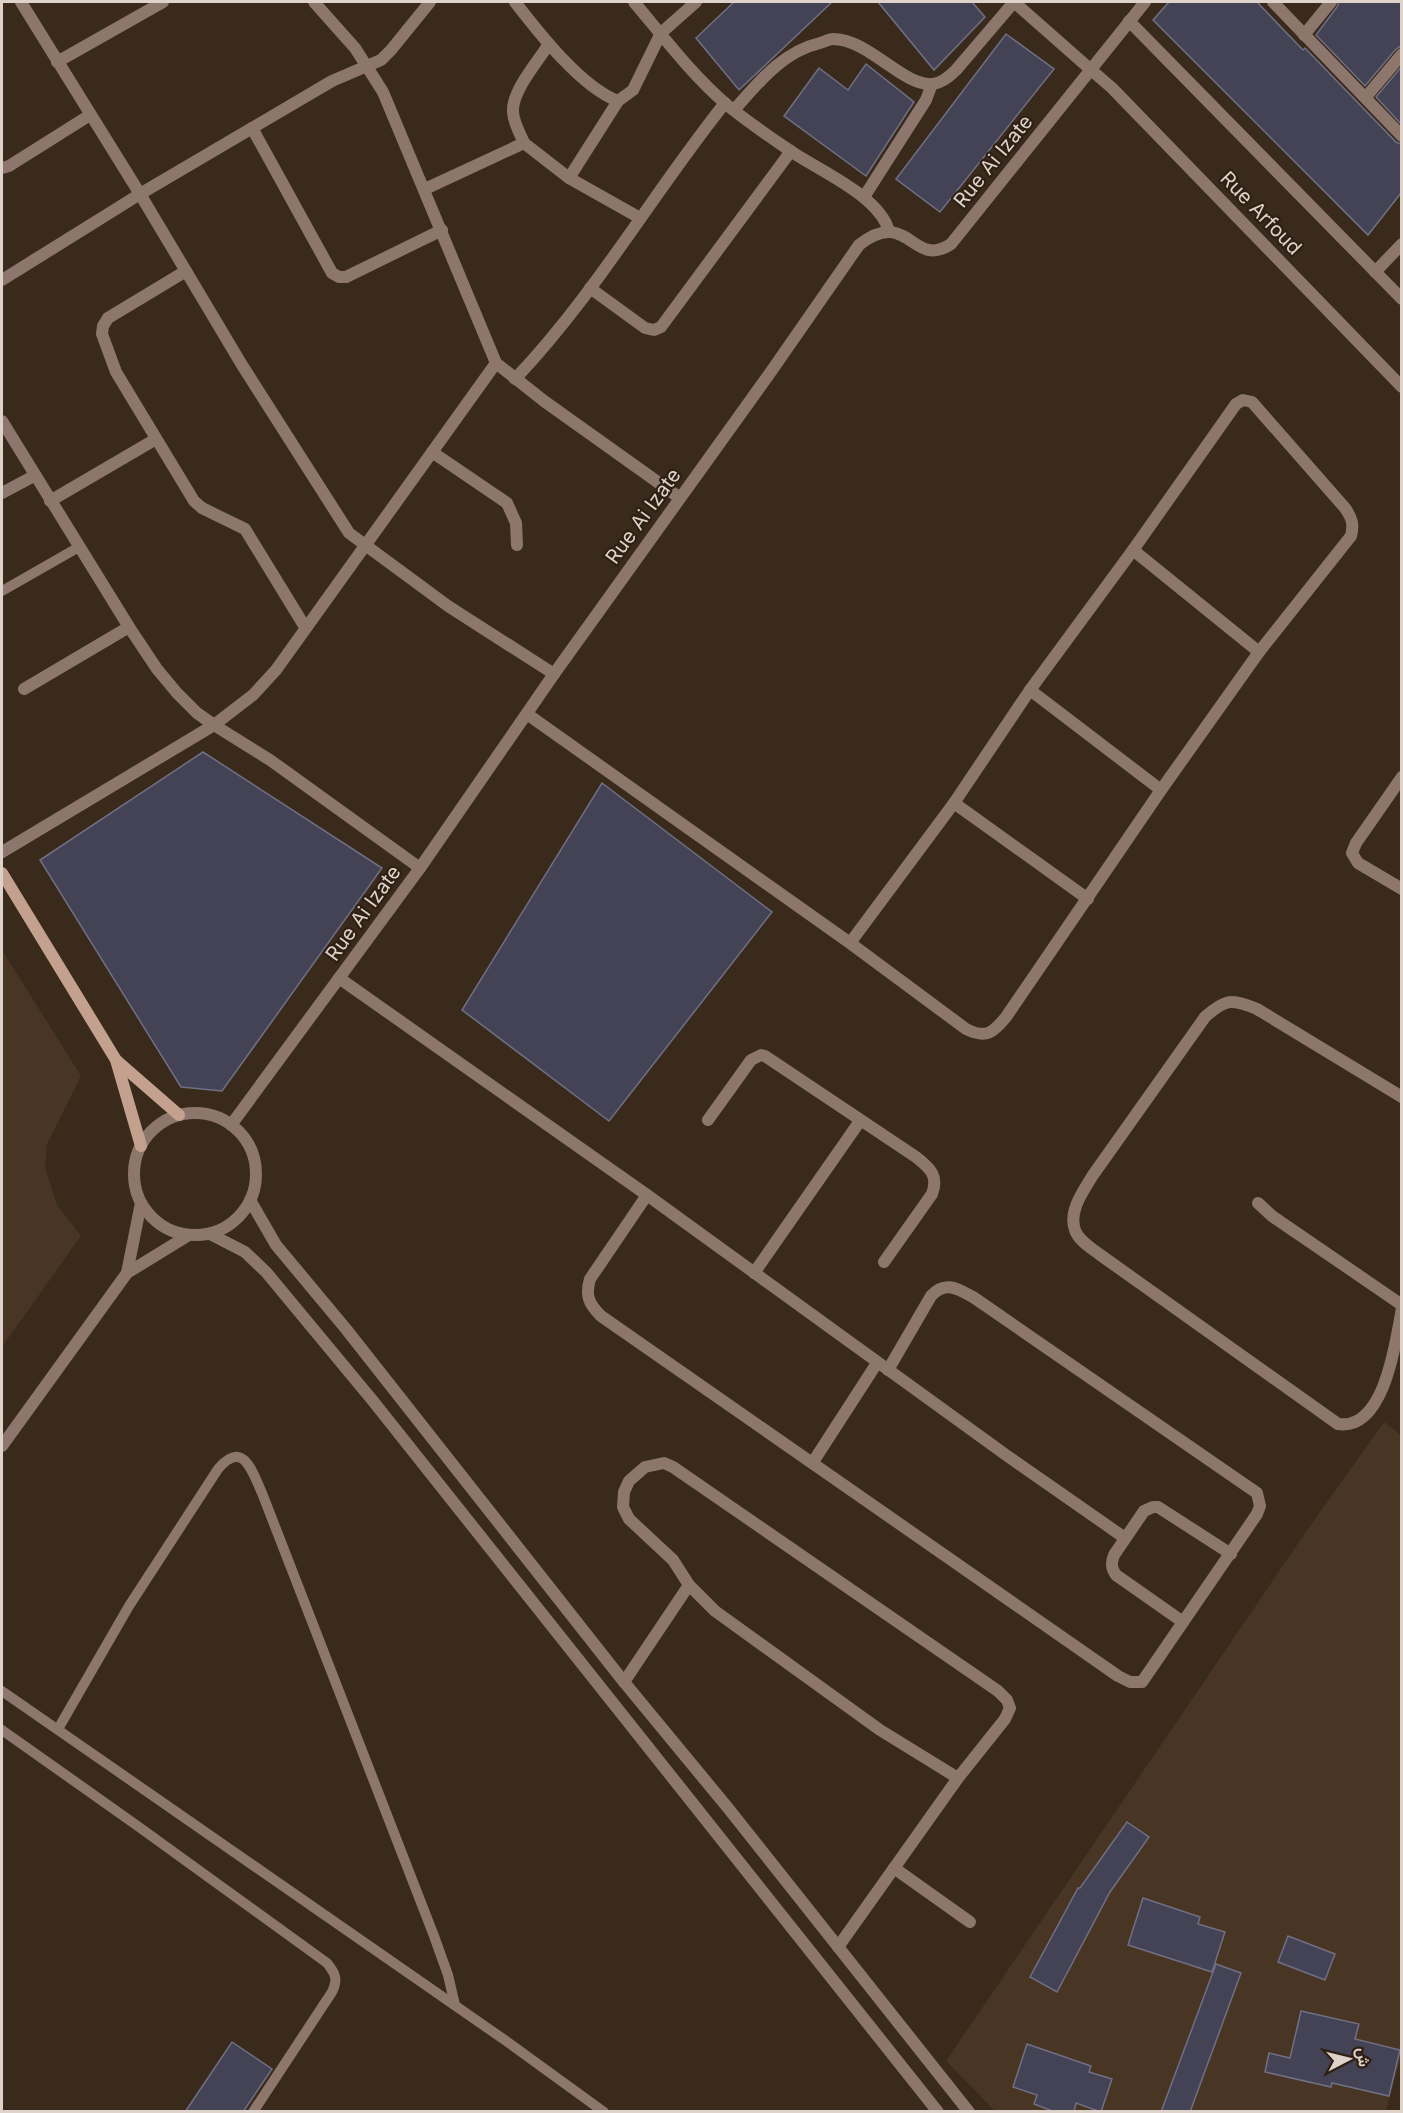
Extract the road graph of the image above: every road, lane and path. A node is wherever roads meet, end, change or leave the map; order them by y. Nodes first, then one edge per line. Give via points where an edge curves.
1 (21, 2) edge
2 (163, 2) edge
3 (314, 2) edge
4 (430, 2) edge
5 (515, 2) edge
6 (634, 2) edge
7 (696, 2) edge
8 (1014, 2) edge
9 (1145, 2) edge
10 (1273, 2) edge
11 (1331, 2) edge
12 (1129, 21) junction
13 (661, 33) junction
14 (1304, 35) junction
15 (549, 44) junction
16 (1401, 54) edge
17 (57, 62) junction
18 (368, 67) junction
19 (1090, 69) junction
20 (932, 84) junction
21 (1366, 97) junction
22 (618, 101) junction
23 (730, 107) junction
24 (90, 115) junction
25 (252, 128) junction
26 (1401, 136) edge
27 (524, 143) junction
28 (791, 151) junction
29 (2, 168) edge
30 (569, 178) junction
31 (425, 189) junction
32 (140, 194) junction
33 (864, 197) junction
34 (640, 218) junction
35 (442, 230) junction
36 (889, 231) junction
37 (1401, 244) edge
38 (186, 271) junction
39 (1376, 272) junction
40 (2, 280) edge
41 (590, 288) junction
42 (1401, 299) edge
43 (496, 363) junction
44 (515, 379) junction
45 (1401, 387) edge
46 (2, 421) edge
47 (156, 439) junction
48 (432, 452) junction
49 (34, 476) junction
50 (2, 494) edge
51 (680, 498) junction
52 (50, 501) junction
53 (363, 545) junction
54 (517, 545) dead end
55 (79, 547) junction
56 (1132, 550) junction
57 (2, 591) edge
58 (129, 627) junction
59 (305, 627) junction
60 (1259, 652) junction
61 (554, 674) junction
62 (24, 689) dead end
63 (1029, 690) junction
64 (527, 714) junction
65 (214, 725) junction
66 (1401, 777) edge
67 (1161, 790) junction
68 (954, 802) junction
69 (2, 852) edge
70 (420, 868) junction
71 (2, 873) edge
72 (1401, 889) edge
73 (1088, 898) junction
74 (850, 943) junction
75 (339, 978) junction
76 (116, 1060) junction
77 (1401, 1097) edge
78 (179, 1115) junction
79 (708, 1120) dead end
80 (860, 1120) junction
81 (231, 1125) junction
82 (141, 1146) junction
83 (647, 1195) junction
84 (250, 1200) junction
85 (141, 1203) junction
86 (1258, 1203) dead end
87 (210, 1234) junction
88 (189, 1235) junction
89 (884, 1262) dead end
90 (127, 1273) junction
91 (754, 1273) junction
92 (1401, 1307) edge
93 (882, 1366) junction
94 (2, 1446) edge
95 (813, 1462) junction
96 (1125, 1538) junction
97 (1231, 1554) junction
98 (689, 1585) junction
99 (1183, 1622) junction
100 (624, 1682) junction
101 (2, 1691) edge
102 (58, 1729) junction
103 (2, 1731) edge
104 (958, 1778) junction
105 (894, 1868) junction
106 (970, 1922) dead end
107 (838, 1947) junction
108 (455, 2005) junction
109 (253, 2112) edge
110 (604, 2112) edge
111 (938, 2112) edge
112 (969, 2112) edge

1 - 17 street
2 - 17 street
3 - 18 street
4 - 18 street via 391,50
5 - 15 street
6 - 13 street
7 - 13 street
8 - 19 street, Rue Arfoud
8 - 20 street via 956,70
9 - 12 street, Rue Ai Izate
10 - 14 street
11 - 14 street
12 - 19 street, Rue Ai Izate
12 - 39 street, Rue Arfoud
13 - 22 street via 633,90
13 - 23 street
14 - 21 street
15 - 22 street via 604,96
15 - 27 street via 513,103
16 - 21 street
17 - 24 street
18 - 25 street via 332,81
18 - 31 street via 383,92
19 - 36 street, Rue Ai Izate via 951,244 932,251
19 - 45 street, Rue Arfoud
20 - 23 street via 909,79 859,46 833,39 805,46 779,62
20 - 33 street
21 - 26 street
22 - 30 street
23 - 28 street
23 - 34 street
24 - 29 street
24 - 32 street
25 - 32 street
25 - 35 street via 332,273 339,277 346,278
27 - 30 street
27 - 31 street
28 - 33 street
28 - 41 street via 660,327 645,328
30 - 34 street
31 - 35 street
32 - 38 street
32 - 40 street
33 - 36 street via 877,209
34 - 41 street
35 - 43 street
36 - 51 street, Rue Ai Izate via 868,237 859,245
37 - 39 street
38 - 47 street via 108,318 103,326 102,334 116,372
38 - 53 street via 337,517
39 - 42 street, Rue Arfoud
41 - 44 street
43 - 44 street
43 - 48 street
44 - 51 street
46 - 49 street
47 - 52 street
47 - 59 street via 195,501 238,524 250,535
48 - 53 street
48 - 54 street via 507,503 516,524
49 - 50 street
49 - 52 street
51 - 61 street, Rue Ai Izate
52 - 55 street
53 - 59 street
53 - 61 street
55 - 57 lane
55 - 58 street
56 - 60 street
56 - 60 street via 1236,404 1243,400 1252,402 1345,508 1353,526 1351,536
56 - 63 street
58 - 62 street
58 - 65 street via 177,693
59 - 65 street via 276,670
60 - 67 street
61 - 64 street, Rue Ai Izate
63 - 67 street
63 - 68 street
64 - 70 street, Rue Ai Izate
64 - 74 street
65 - 69 street
65 - 70 street via 270,760
66 - 72 street via 1352,854 1358,863
67 - 73 street
68 - 73 street
68 - 74 street
70 - 75 street, Rue Ai Izate
71 - 76 main road
73 - 74 street via 1006,1017 984,1035 966,1029
75 - 81 street, Rue Ai Izate
75 - 83 street
76 - 78 main road
76 - 82 main road
77 - 92 street via 1257,1009 1230,1001 1219,1005 1205,1017 1093,1175 1078,1200 1074,1219 1082,1240 1099,1254 1338,1424 1355,1424 1377,1400 1392,1360
78 - 81 street via 215,1116
78 - 82 street via 163,1122
79 - 80 street via 751,1060 761,1055
80 - 89 street via 916,1157 935,1179 932,1194
80 - 91 street
81 - 84 street via 246,1140 254,1160 256,1182
82 - 85 street via 135,1165
83 - 91 street
83 - 95 street via 590,1279 587,1298 592,1307
84 - 87 street via 227,1227
84 - 100 street via 276,1245
85 - 88 street via 153,1219 169,1230
85 - 90 street
86 - 92 street
87 - 88 street
87 - 111 street via 245,1252 266,1272 373,1401
88 - 90 street
90 - 94 street
91 - 93 street
93 - 95 street
93 - 96 street
93 - 97 street via 931,1296 941,1288 954,1287 973,1297 1257,1493 1260,1506
95 - 99 street via 1125,1681 1142,1682
96 - 97 street via 1144,1511 1153,1507
96 - 99 street via 1112,1560 1116,1575
97 - 99 street
98 - 100 street
98 - 104 street via 715,1611 880,1730
98 - 104 street via 672,1560 625,1514 624,1492 629,1481 645,1467 664,1463 674,1467 1003,1694 1009,1713
100 - 107 street
101 - 102 lane
102 - 108 lane
102 - 108 lane via 141,1588 218,1469 228,1458 244,1459 262,1493 435,1936
103 - 109 lane via 333,1970 336,1980 332,1992
104 - 105 street
105 - 106 street
105 - 107 street
107 - 112 street
108 - 110 lane

